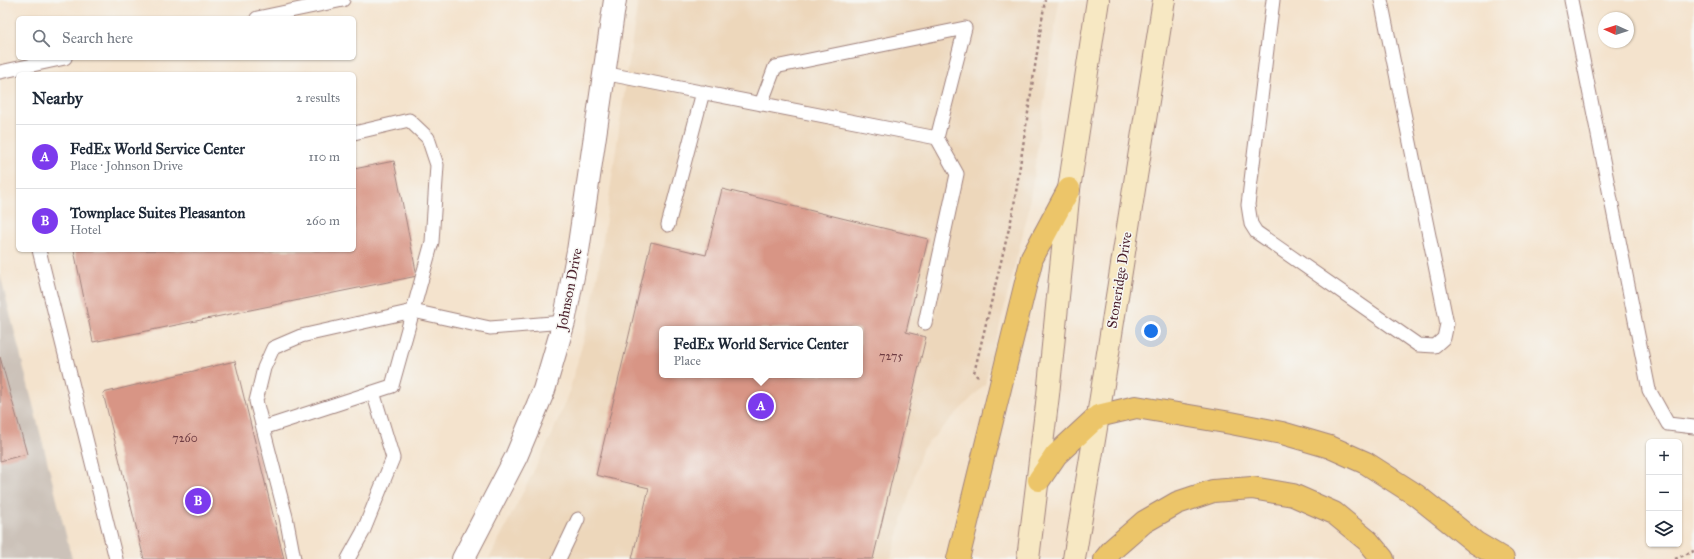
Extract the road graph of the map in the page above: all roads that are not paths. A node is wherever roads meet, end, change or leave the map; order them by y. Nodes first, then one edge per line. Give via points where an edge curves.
1 (343, 0) edge
2 (615, 0) edge
3 (1098, 0) edge
4 (1164, 0) edge
5 (1273, 0) edge
6 (1381, 0) edge
7 (1571, 0) edge
8 (266, 16) edge
9 (56, 60) edge
10 (0, 72) edge
11 (603, 73) junction
12 (703, 92) junction
13 (761, 104) junction
14 (356, 133) edge
15 (937, 138) junction
16 (1069, 189) junction
17 (668, 225) dead end
18 (39, 252) edge
19 (413, 311) junction
20 (564, 322) junction
21 (925, 323) dead end
22 (373, 392) junction
23 (1098, 416) junction
24 (1694, 427) edge
25 (263, 428) junction
26 (1039, 480) junction
27 (578, 519) dead end
28 (116, 559) edge
29 (294, 559) edge
30 (348, 559) edge
31 (463, 559) edge
32 (559, 559) edge
33 (958, 559) edge
34 (1028, 559) edge
35 (1074, 559) edge
36 (1105, 559) edge
37 (1383, 559) edge
38 (1503, 559) edge

1 - 8 lane
2 - 11 street, Johnson Drive
3 - 16 main road
4 - 23 main road, Stoneridge Drive
5 - 6 lane via 1248,204 1251,224 1256,232 1418,345 1435,346 1444,338 1447,324
7 - 24 lane via 1649,390 1668,424
9 - 10 lane
11 - 12 lane
11 - 20 street, Johnson Drive via 578,251
12 - 13 lane
12 - 17 lane
13 - 15 lane
13 - 15 lane via 775,67 964,28
14 - 19 lane via 409,120 428,138 437,165 432,242
15 - 21 lane via 957,174
16 - 26 main road
16 - 33 highway via 1032,258
18 - 28 lane
19 - 20 lane via 490,328
19 - 22 lane via 392,386
19 - 25 lane via 301,336 273,348 264,368 256,401
20 - 31 street, Johnson Drive via 544,390 516,457
22 - 25 lane
22 - 30 lane via 393,458 363,532
23 - 26 highway via 1056,455
23 - 35 main road, Stoneridge Drive
23 - 38 highway via 1136,407 1231,422 1330,447 1366,463
25 - 29 lane via 286,516
26 - 34 main road
27 - 32 lane
36 - 37 highway via 1144,522 1177,503 1213,491 1252,488 1293,495 1334,513 1368,541

